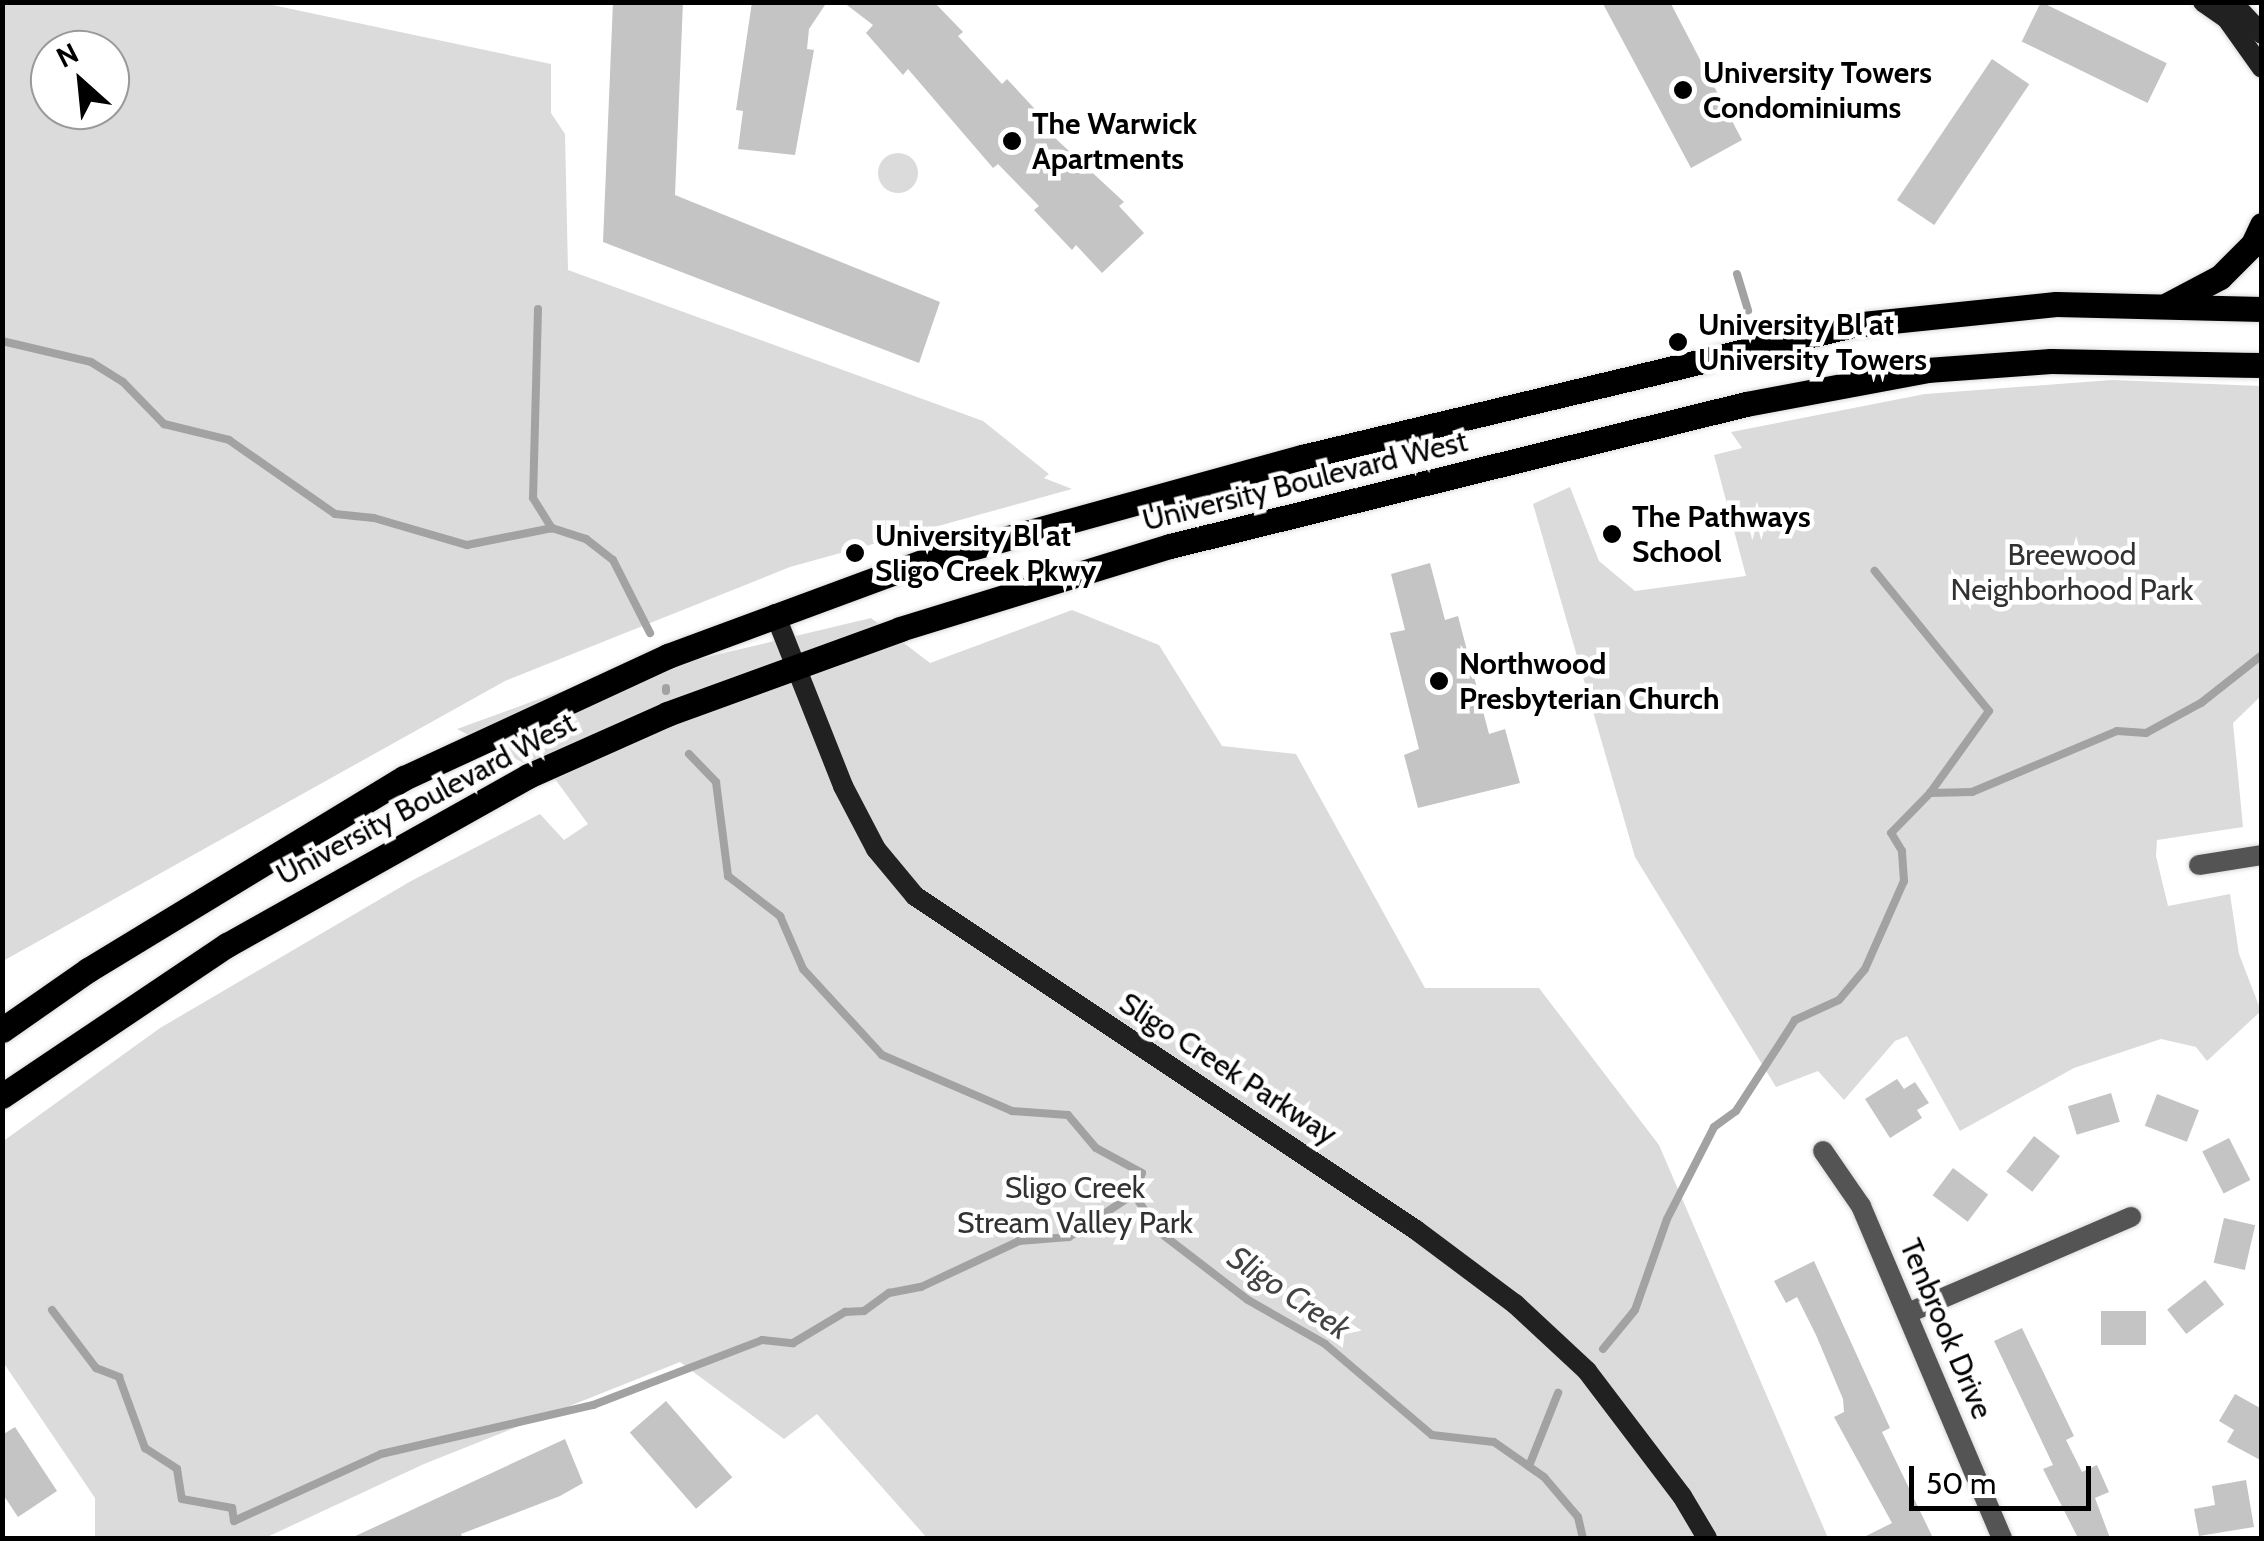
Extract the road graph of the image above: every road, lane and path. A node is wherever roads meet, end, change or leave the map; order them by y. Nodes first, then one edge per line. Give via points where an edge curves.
1 (2202, 2) edge
2 (2232, 2) edge
3 (2262, 34) edge
4 (2262, 68) edge
5 (2262, 224) edge
6 (2164, 306) junction
7 (2262, 308) edge
8 (2262, 365) edge
9 (775, 614) junction
10 (796, 666) junction
11 (2262, 855) edge
12 (2199, 865) dead end
13 (2, 1030) edge
14 (2, 1096) edge
15 (1823, 1151) dead end
16 (2131, 1217) dead end
17 (1908, 1313) junction
18 (1707, 1538) edge
19 (2002, 1538) edge

1 - 4 street via 2227,19
2 - 3 street
5 - 6 main road via 2254,244 2220,276
6 - 7 main road, University Boulevard West
6 - 9 main road, University Boulevard West via 2056,304 1854,325 1062,519
8 - 10 main road, University Boulevard West via 2051,362 1927,370 1746,404 1170,546
9 - 10 street, Sligo Creek Parkway
9 - 13 main road, University Boulevard West via 404,778 103,960
10 - 14 main road, University Boulevard West via 528,776 386,851 106,1021
10 - 18 street, Sligo Creek Parkway via 842,786 876,850 915,896 1416,1230 1515,1304 1587,1372
11 - 12 street
15 - 17 street, Tenbrook Drive via 1861,1206
16 - 17 street
17 - 19 street, Tenbrook Drive

